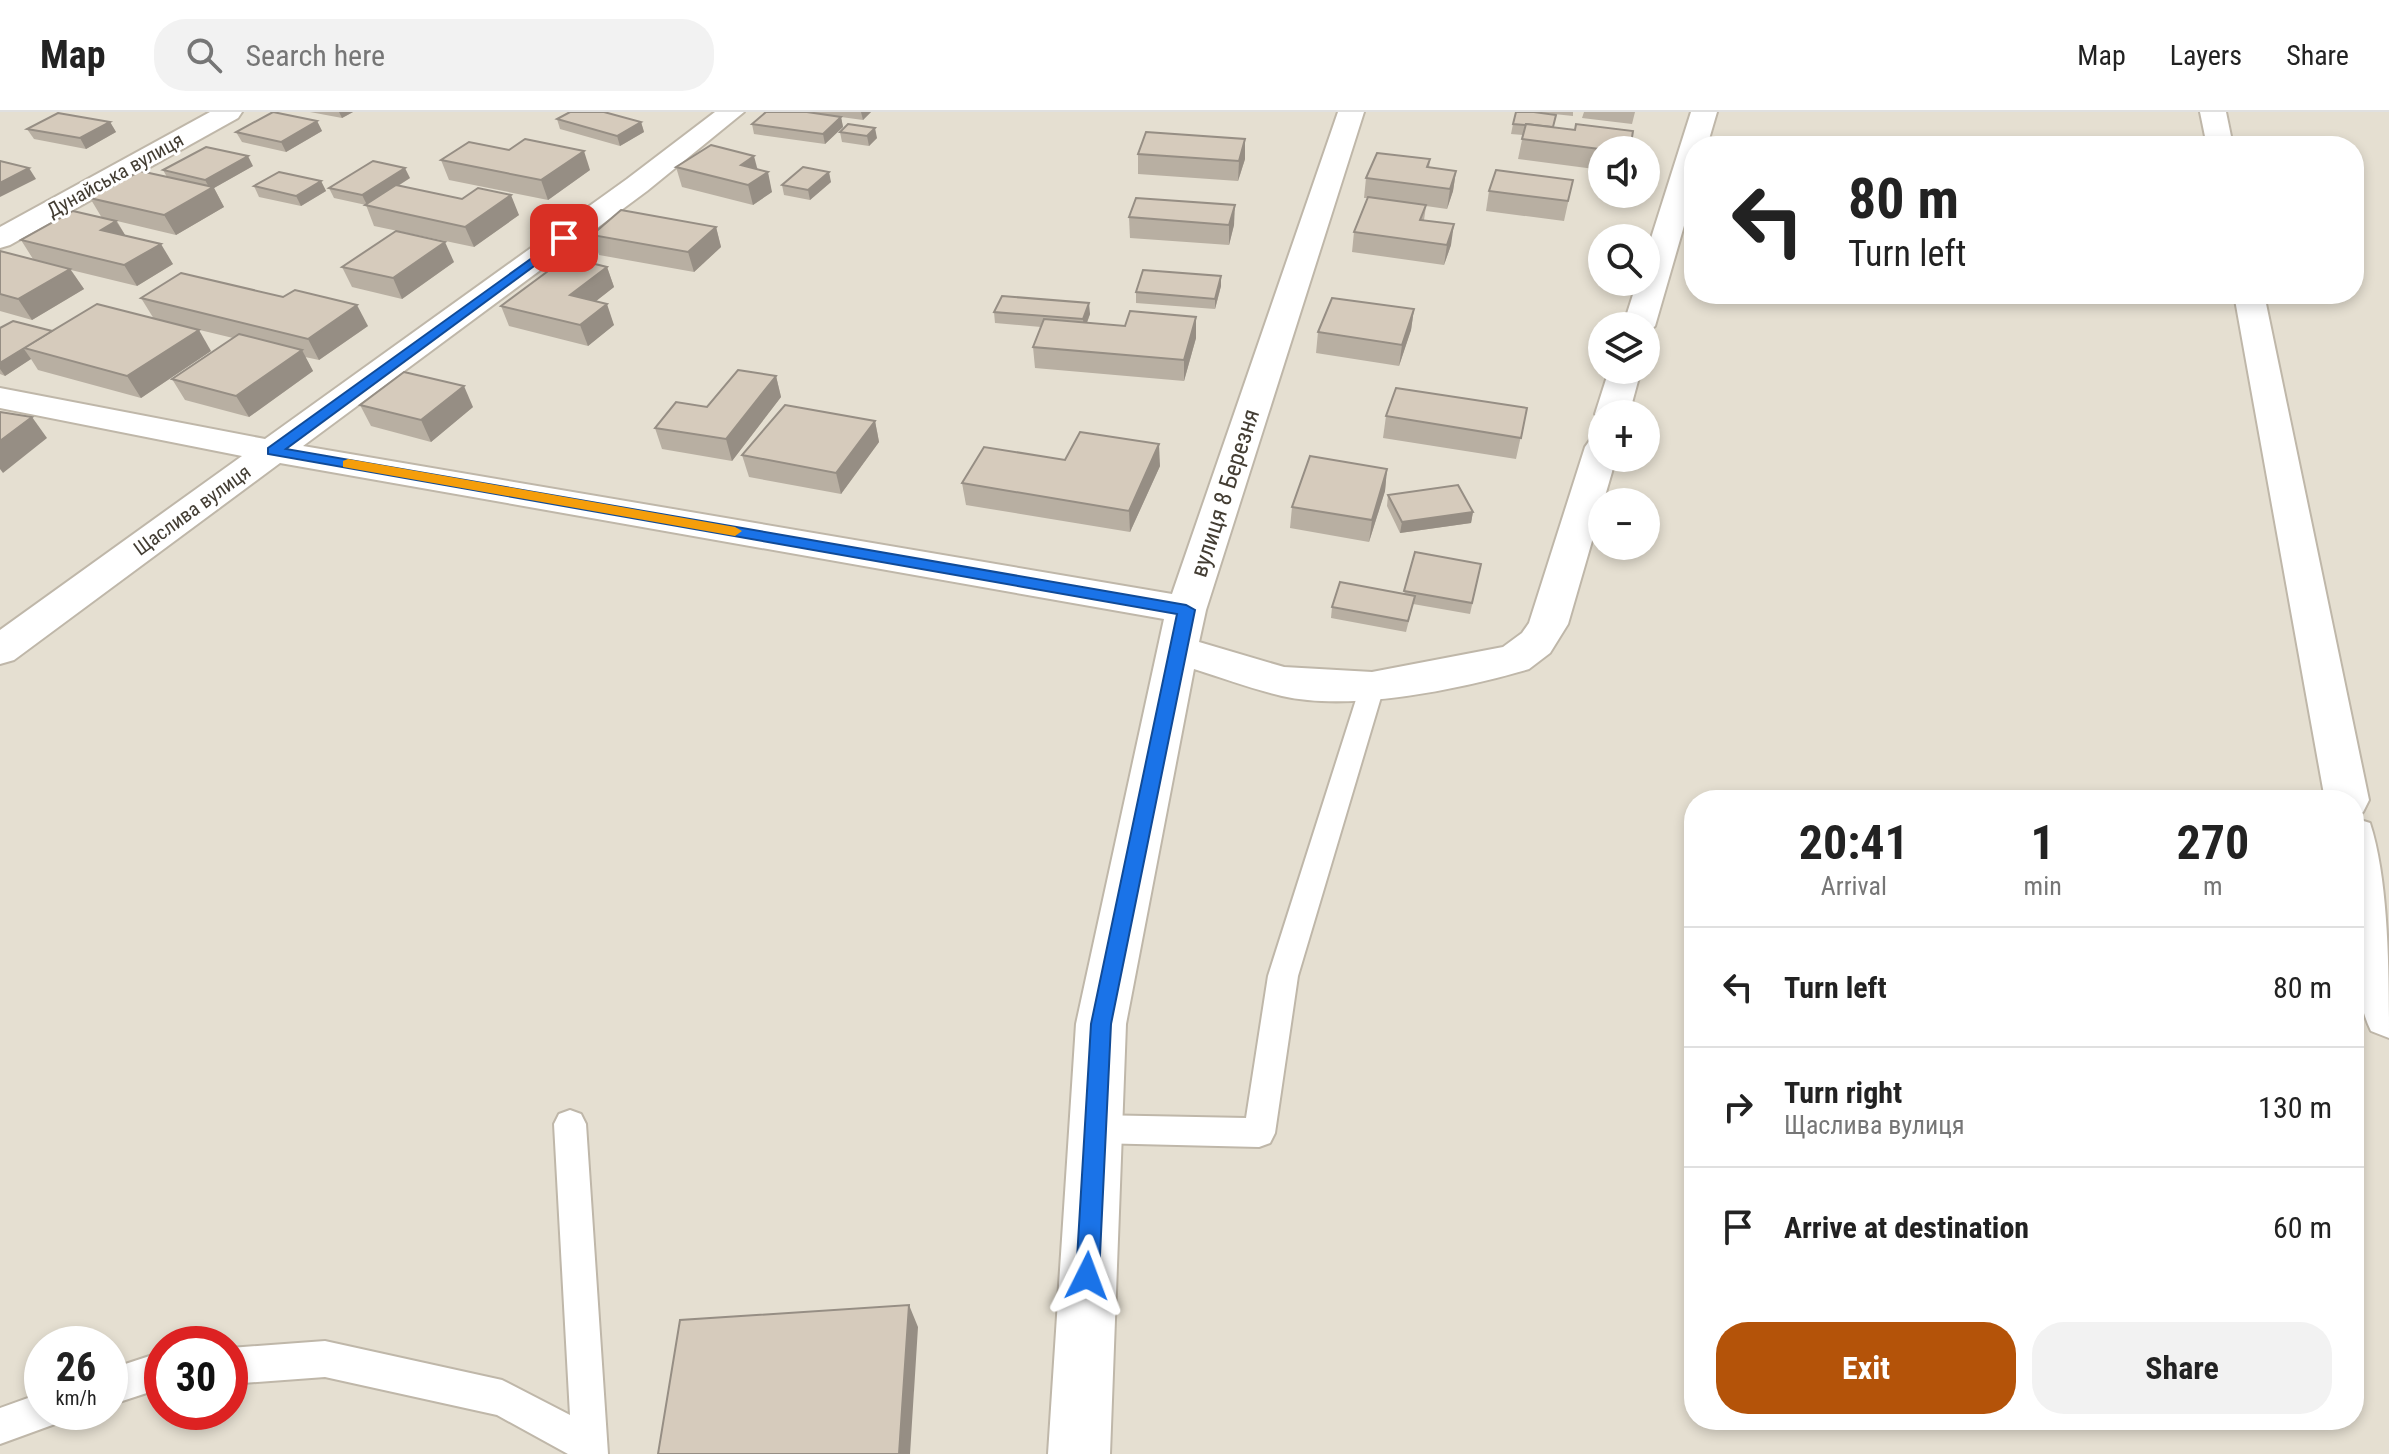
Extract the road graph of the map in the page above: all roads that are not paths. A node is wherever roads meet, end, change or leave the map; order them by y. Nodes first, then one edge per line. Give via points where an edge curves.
1 (229, 112) edge
2 (731, 112) edge
3 (1351, 112) edge
4 (1704, 112) edge
5 (2213, 112) edge
6 (1697, 136) edge
7 (2218, 136) edge
8 (1684, 178) edge
9 (0, 239) edge
10 (2251, 304) edge
11 (1643, 312) edge
12 (0, 398) edge
13 (273, 451) junction
14 (1594, 472) edge
15 (1182, 630) junction
16 (0, 650) edge
17 (1372, 687) junction
18 (2345, 790) edge
19 (2364, 887) edge
20 (2389, 1016) edge
21 (570, 1124) dead end
22 (1095, 1129) junction
23 (248, 1365) edge
24 (24, 1417) edge
25 (0, 1426) edge
26 (590, 1450) edge
27 (1079, 1454) edge

1 - 9 street, Дунайська вулиця
2 - 13 street, Щаслива вулиця
3 - 15 street, вулиця 8 Березня
4 - 6 street
5 - 7 street
8 - 11 street
10 - 18 street
12 - 13 street
13 - 15 street
13 - 16 street, Щаслива вулиця
14 - 17 street via 1548,624 1536,643 1515,659
15 - 17 street via 1283,682
15 - 22 street, вулиця 8 Березня via 1101,1024
17 - 22 lane via 1283,976 1259,1133
19 - 20 street
21 - 26 lane
22 - 27 street, вулиця 8 Березня
23 - 26 lane via 325,1359 502,1398
24 - 25 lane

